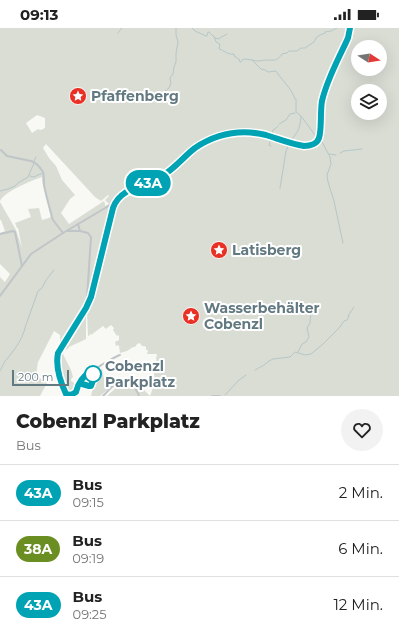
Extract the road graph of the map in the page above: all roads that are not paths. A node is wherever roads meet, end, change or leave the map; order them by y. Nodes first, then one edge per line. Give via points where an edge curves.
1 (350, 28) edge
2 (1, 150) edge
3 (114, 204) junction
4 (78, 224) junction
5 (80, 231) junction
6 (66, 232) junction
7 (63, 233) junction
8 (0, 234) edge
9 (22, 266) junction
10 (0, 296) edge
11 (88, 303) junction
12 (120, 355) dead end
13 (76, 392) junction
14 (67, 395) edge
15 (76, 396) edge
16 (103, 396) edge
17 (139, 396) edge
18 (212, 396) edge
19 (220, 396) edge

1 - 3 street via 324,92 319,139 311,146 263,135 227,134 193,149 166,174 122,194
2 - 7 street via 7,156 35,162 43,174 53,220
3 - 4 street
3 - 11 street via 93,292
4 - 5 street
4 - 6 street
5 - 6 street
5 - 11 street via 88,233 91,237
6 - 7 street
7 - 9 street via 31,254
8 - 9 street via 15,232
9 - 10 street
11 - 14 street via 58,356 59,374
12 - 13 street via 87,373
13 - 14 street
13 - 15 street
16 - 17 street via 116,384 123,382 132,385
18 - 19 street

